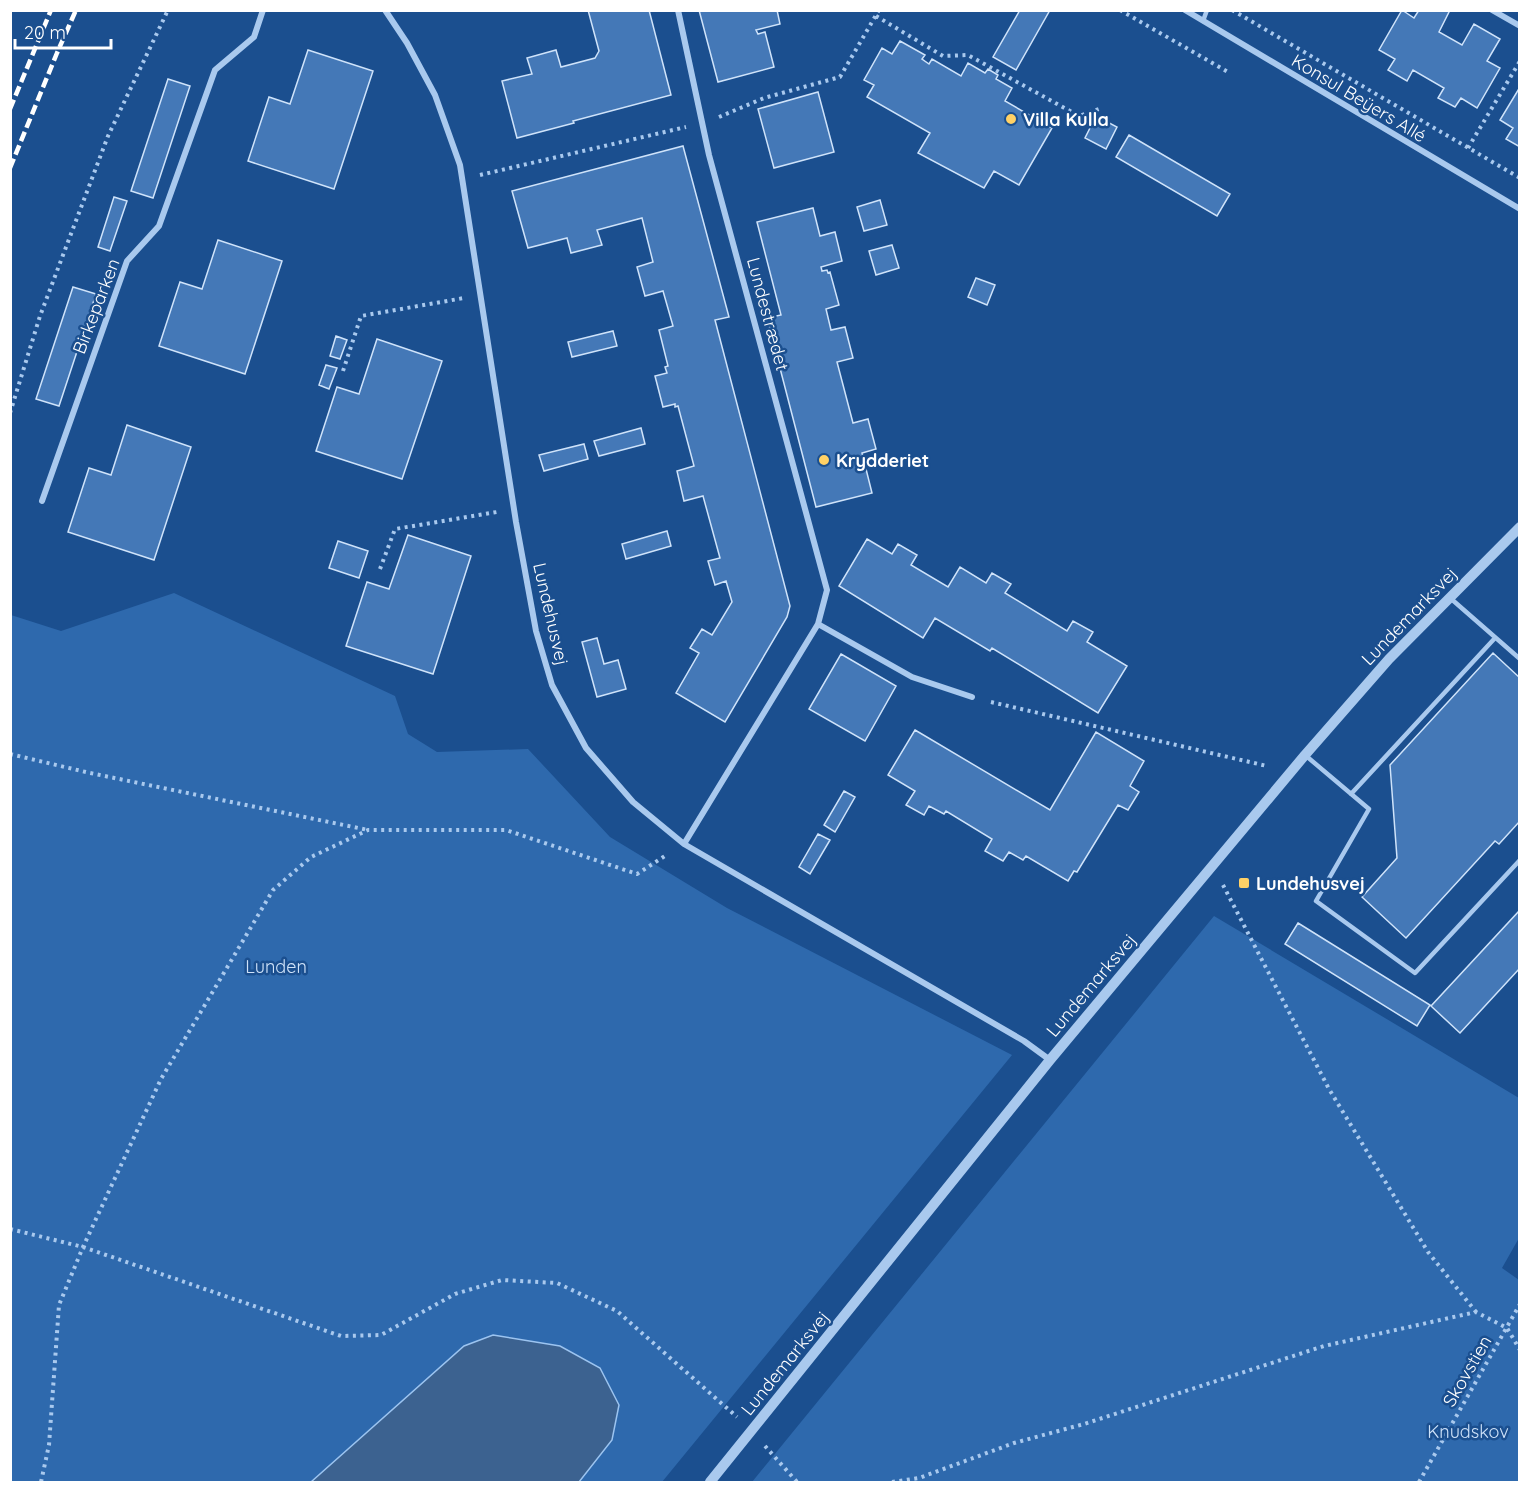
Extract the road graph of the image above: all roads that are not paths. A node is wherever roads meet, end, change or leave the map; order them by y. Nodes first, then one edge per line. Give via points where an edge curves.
1 (263, 10) edge
2 (385, 10) edge
3 (678, 10) edge
4 (1185, 10) edge
5 (1207, 10) edge
6 (1492, 10) edge
7 (1203, 21) junction
8 (1520, 26) edge
9 (1520, 210) edge
10 (42, 501) dead end
11 (1520, 527) edge
12 (1449, 597) junction
13 (818, 624) junction
14 (1495, 638) junction
15 (1520, 658) edge
16 (972, 698) road end
17 (1305, 755) junction
18 (1351, 794) junction
19 (684, 844) junction
20 (1520, 860) edge
21 (1050, 1060) junction
22 (710, 1482) edge

1 - 10 street, Birkeparken via 254,37 215,70 159,226 127,261
2 - 19 street, Lundehusvej via 435,95 460,165 536,631 552,686 586,748 633,802
3 - 13 street, Lundestrædet via 709,155 827,590
4 - 7 street, Konsul Beÿers Allé
5 - 7 lane
6 - 8 street
7 - 9 street, Konsul Beÿers Allé
11 - 12 street, Lundemarksvej
12 - 14 lane
12 - 17 street, Lundemarksvej
13 - 16 street via 912,677
13 - 19 street, Lundestrædet
14 - 15 lane
14 - 18 lane
17 - 18 lane
17 - 21 street, Lundemarksvej
18 - 20 lane via 1369,809 1316,901 1415,973
19 - 21 street, Lundehusvej via 1024,1041
21 - 22 street, Lundemarksvej

